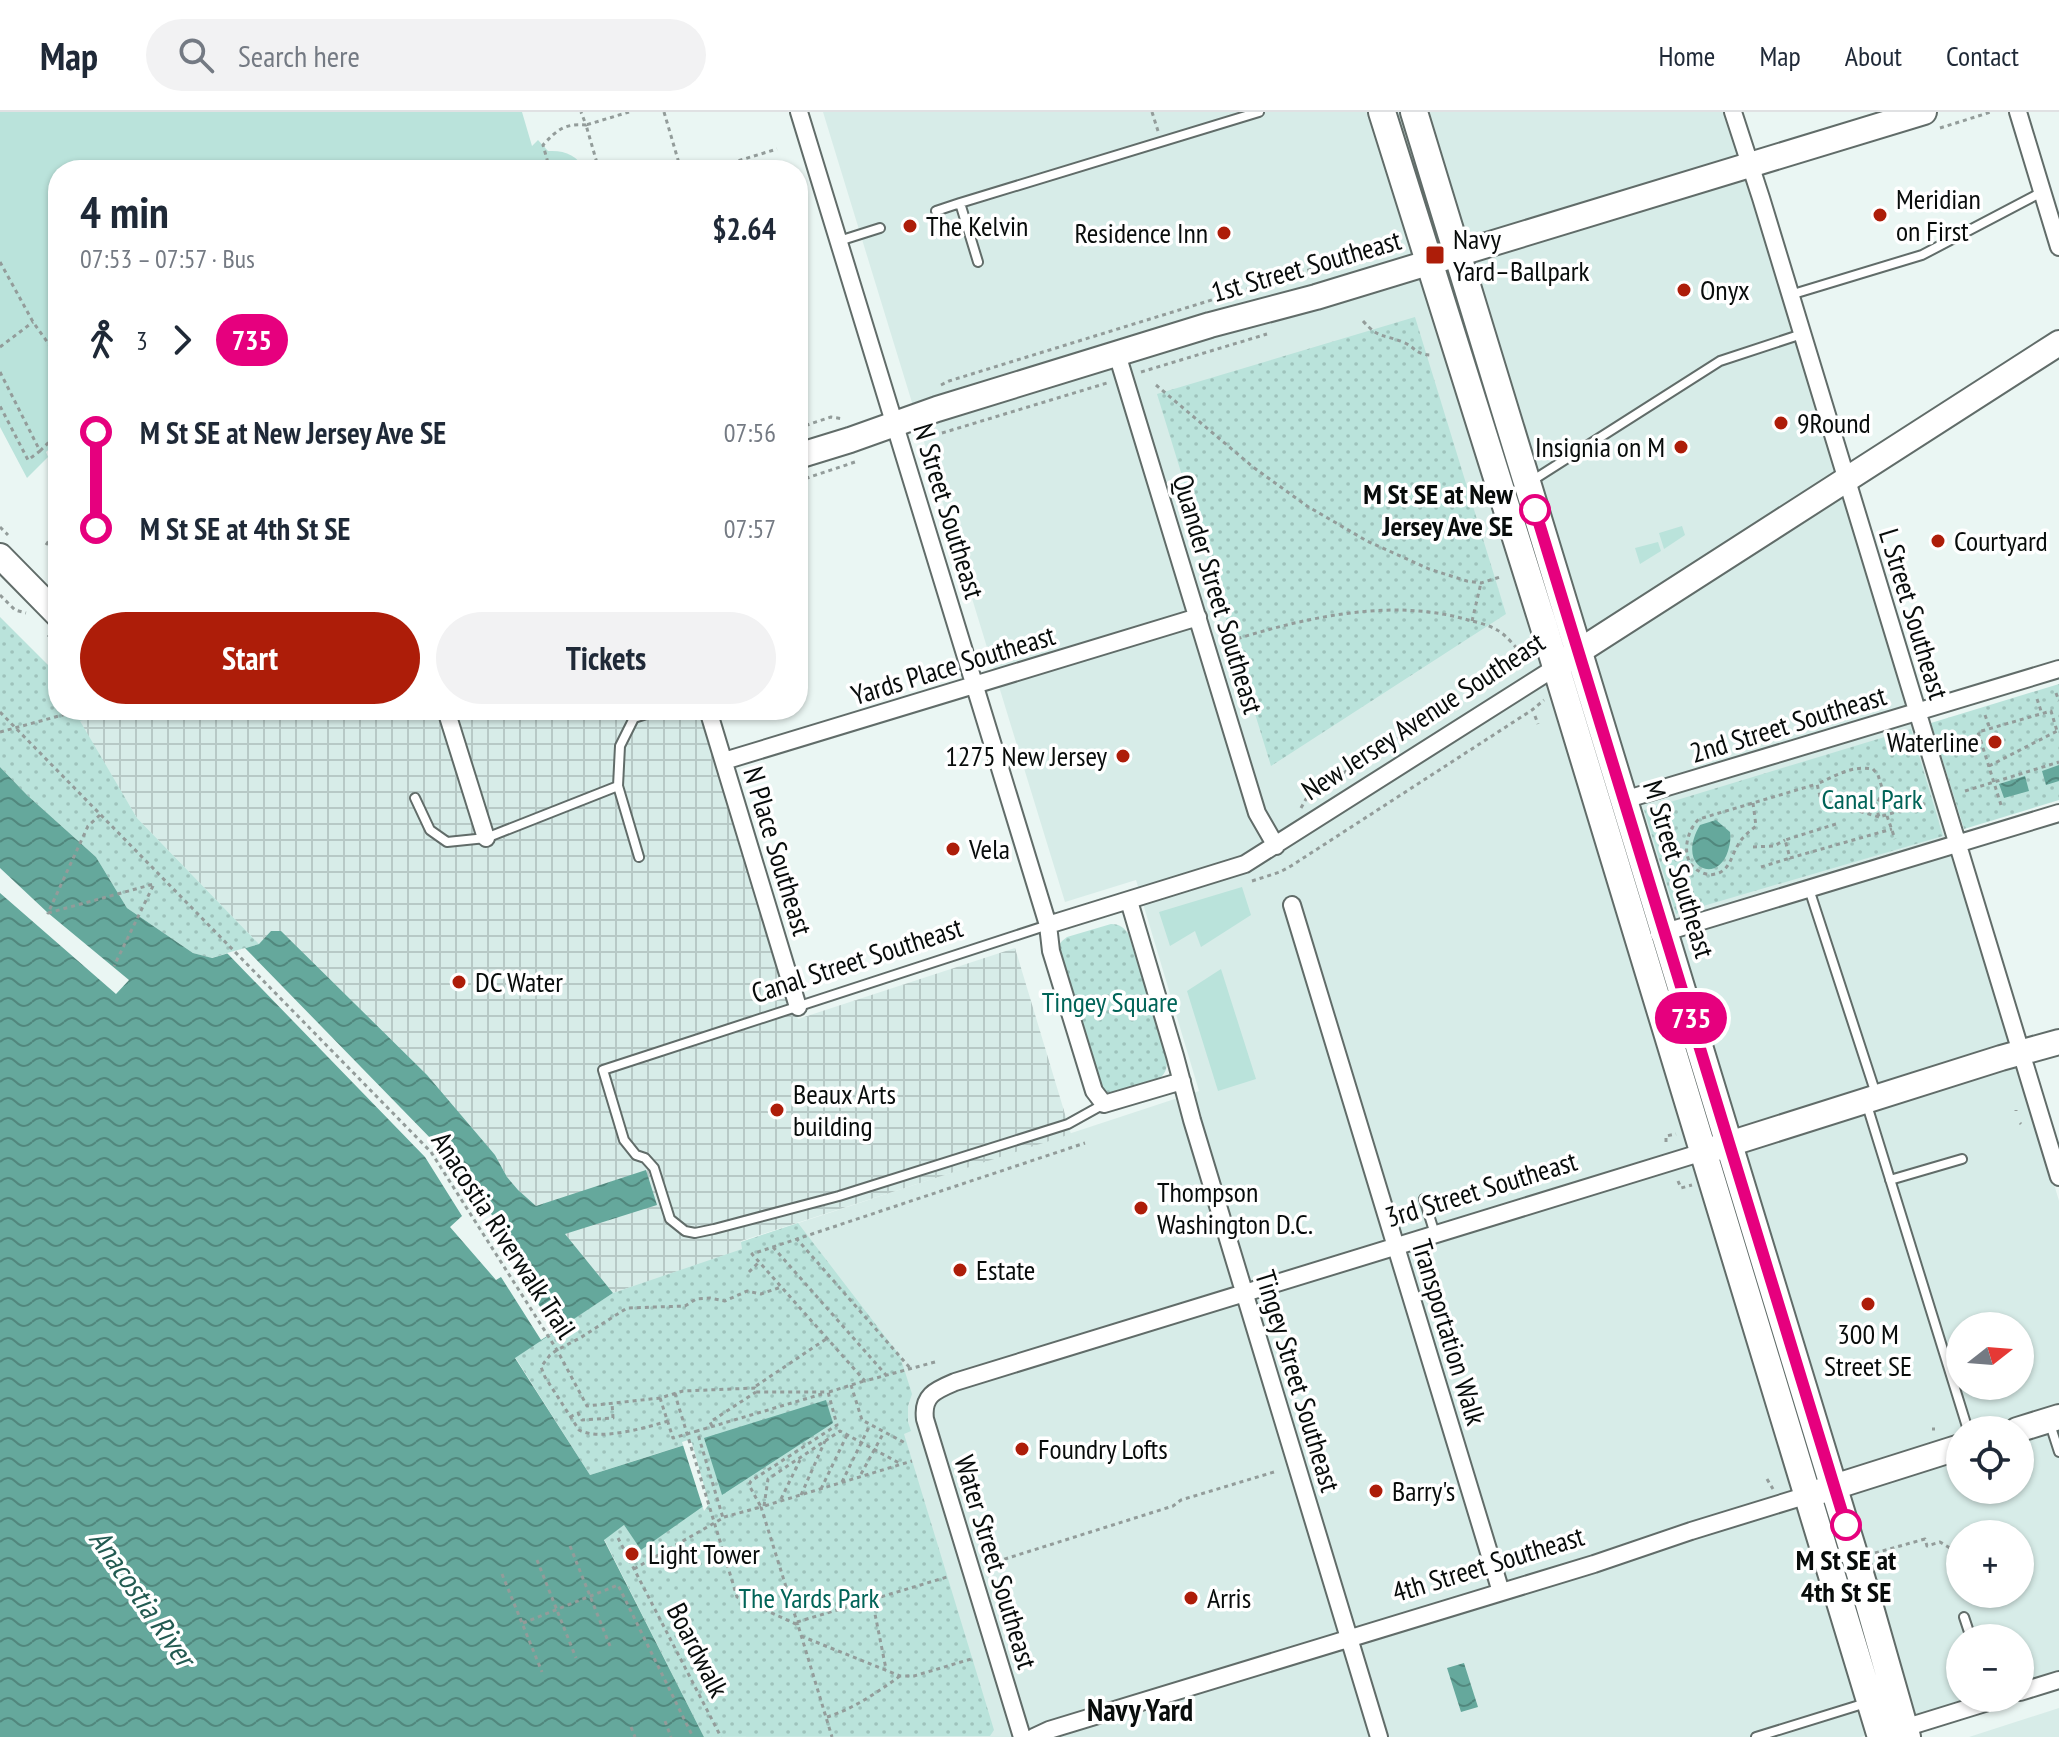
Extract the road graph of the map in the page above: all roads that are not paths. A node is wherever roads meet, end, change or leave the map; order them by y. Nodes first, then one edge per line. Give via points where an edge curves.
1 (799, 112) edge
2 (1259, 112) edge
3 (1382, 112) edge
4 (1414, 112) edge
5 (1733, 112) edge
6 (1924, 112) edge
7 (2018, 112) edge
8 (1750, 165) junction
9 (2043, 192) junction
10 (960, 203) junction
11 (936, 211) dead end
12 (880, 228) dead end
13 (839, 241) junction
14 (2059, 247) edge
15 (1457, 253) junction
16 (978, 262) dead end
17 (1429, 262) junction
18 (1790, 295) junction
19 (1802, 334) junction
20 (2059, 343) edge
21 (1117, 354) junction
22 (895, 424) junction
23 (808, 453) edge
24 (1847, 481) junction
25 (1527, 484) junction
26 (0, 556) edge
27 (48, 605) edge
28 (1198, 617) junction
29 (1579, 652) junction
30 (1556, 667) junction
31 (2059, 669) edge
32 (975, 685) junction
33 (1916, 712) junction
34 (449, 720) edge
35 (633, 720) edge
36 (711, 720) edge
37 (724, 761) junction
38 (618, 786) junction
39 (415, 798) dead end
40 (1624, 800) junction
41 (2059, 813) edge
42 (486, 838) junction
43 (1957, 844) junction
44 (1276, 846) junction
45 (639, 857) dead end
46 (1809, 889) junction
47 (1129, 901) junction
48 (1292, 905) dead end
49 (1048, 925) junction
50 (1665, 932) junction
51 (1639, 940) junction
52 (798, 1007) junction
53 (2059, 1042) edge
54 (2021, 1052) junction
55 (1182, 1081) junction
56 (1871, 1099) junction
57 (1104, 1104) junction
58 (1729, 1144) junction
59 (1703, 1152) junction
60 (1962, 1159) dead end
61 (2059, 1174) edge
62 (1890, 1180) junction
63 (1424, 1199) dead end
64 (1435, 1234) junction
65 (1396, 1246) junction
66 (1244, 1294) junction
67 (1946, 1359) edge
68 (925, 1403) joint
69 (2054, 1419) edge
70 (2034, 1425) edge
71 (1946, 1451) edge
72 (2059, 1452) edge
73 (1834, 1487) junction
74 (1808, 1495) junction
75 (1501, 1592) junction
76 (1964, 1617) dead end
77 (1966, 1624) edge
78 (1349, 1639) junction
79 (2059, 1680) edge
80 (2034, 1688) edge
81 (1871, 1702) junction
82 (1958, 1712) edge
83 (1898, 1734) edge
84 (1022, 1737) edge
85 (1034, 1737) edge
86 (1379, 1737) edge
87 (1756, 1737) edge

1 - 13 street, N Street Southeast
2 - 10 lane
3 - 17 main road, M Street Southeast
4 - 15 main road, M Street Southeast
5 - 8 street, L Street Southeast
6 - 8 street, 1st Street Southeast
7 - 9 street
8 - 15 street, 1st Street Southeast
8 - 18 street, L Street Southeast
9 - 14 street
9 - 18 lane via 1922,255
10 - 11 lane
10 - 16 lane
12 - 13 lane
13 - 22 street, N Street Southeast
15 - 17 street, 1st Street Southeast
15 - 25 main road, M Street Southeast
17 - 21 street, 1st Street Southeast
17 - 30 main road, M Street Southeast
18 - 19 street, L Street Southeast
19 - 24 street, L Street Southeast
19 - 25 lane via 1720,361
20 - 24 street, New Jersey Avenue Southeast
21 - 22 street, 1st Street Southeast
21 - 28 street, Quander Street Southeast
22 - 23 street, 1st Street Southeast
22 - 32 street, N Street Southeast
24 - 29 street, New Jersey Avenue Southeast
24 - 33 street, L Street Southeast
25 - 29 main road, M Street Southeast
26 - 27 street
28 - 32 street, Yards Place Southeast
28 - 44 street, Quander Street Southeast via 1257,813
29 - 30 street, New Jersey Avenue Southeast
29 - 40 main road, M Street Southeast
30 - 44 street, New Jersey Avenue Southeast
30 - 51 main road, M Street Southeast
31 - 33 street, 2nd Street Southeast
32 - 37 street, Yards Place Southeast
32 - 49 street, N Street Southeast
33 - 40 street, 2nd Street Southeast
33 - 43 street, L Street Southeast
34 - 42 street
35 - 38 lane via 620,746
36 - 37 street, N Place Southeast
37 - 52 street, N Place Southeast
38 - 42 lane
38 - 45 lane
39 - 42 lane via 430,830 447,842
40 - 50 main road, M Street Southeast
41 - 43 street
43 - 46 street
43 - 54 street, L Street Southeast
44 - 47 street, New Jersey Avenue Southeast via 1235,868
46 - 50 street
46 - 56 lane
47 - 49 street, Canal Street Southeast
47 - 55 street, Tingey Street Southeast
48 - 65 street, Transportation Walk
49 - 52 lane, Canal Street Southeast
49 - 57 street, N Street Southeast via 1051,951 1094,1091
50 - 51 street
50 - 58 main road, M Street Southeast
51 - 59 main road, M Street Southeast
52 - 57 lane, Canal Street Southeast via 603,1070 624,1140 654,1168 670,1219 685,1231 714,1229 839,1196 1068,1124
53 - 54 street, 3rd Street Southeast
54 - 56 street, 3rd Street Southeast
54 - 61 street, L Street Southeast
55 - 57 street
55 - 66 street, Tingey Street Southeast
56 - 58 street, 3rd Street Southeast
56 - 62 lane
58 - 59 street, 3rd Street Southeast
58 - 73 main road, M Street Southeast
59 - 64 street, 3rd Street Southeast
59 - 74 main road, M Street Southeast
60 - 62 lane
62 - 67 lane
63 - 64 lane
64 - 65 street, 3rd Street Southeast
65 - 66 street, 3rd Street Southeast
65 - 75 street, Transportation Walk
66 - 68 street, 3rd Street Southeast via 955,1382 936,1390
66 - 78 street, Tingey Street Southeast
68 - 84 street, Water Street Southeast via 925,1419
69 - 70 street
69 - 72 lane
71 - 73 street, 4th Street Southeast
73 - 74 street, 4th Street Southeast
73 - 83 main road, M Street Southeast
74 - 75 street, 4th Street Southeast
74 - 81 main road, M Street Southeast
75 - 78 street, 4th Street Southeast
76 - 77 lane
78 - 85 street, 4th Street Southeast
78 - 86 street, Tingey Street Southeast
79 - 80 street
81 - 83 main road, M Street Southeast
81 - 87 lane
82 - 83 street

